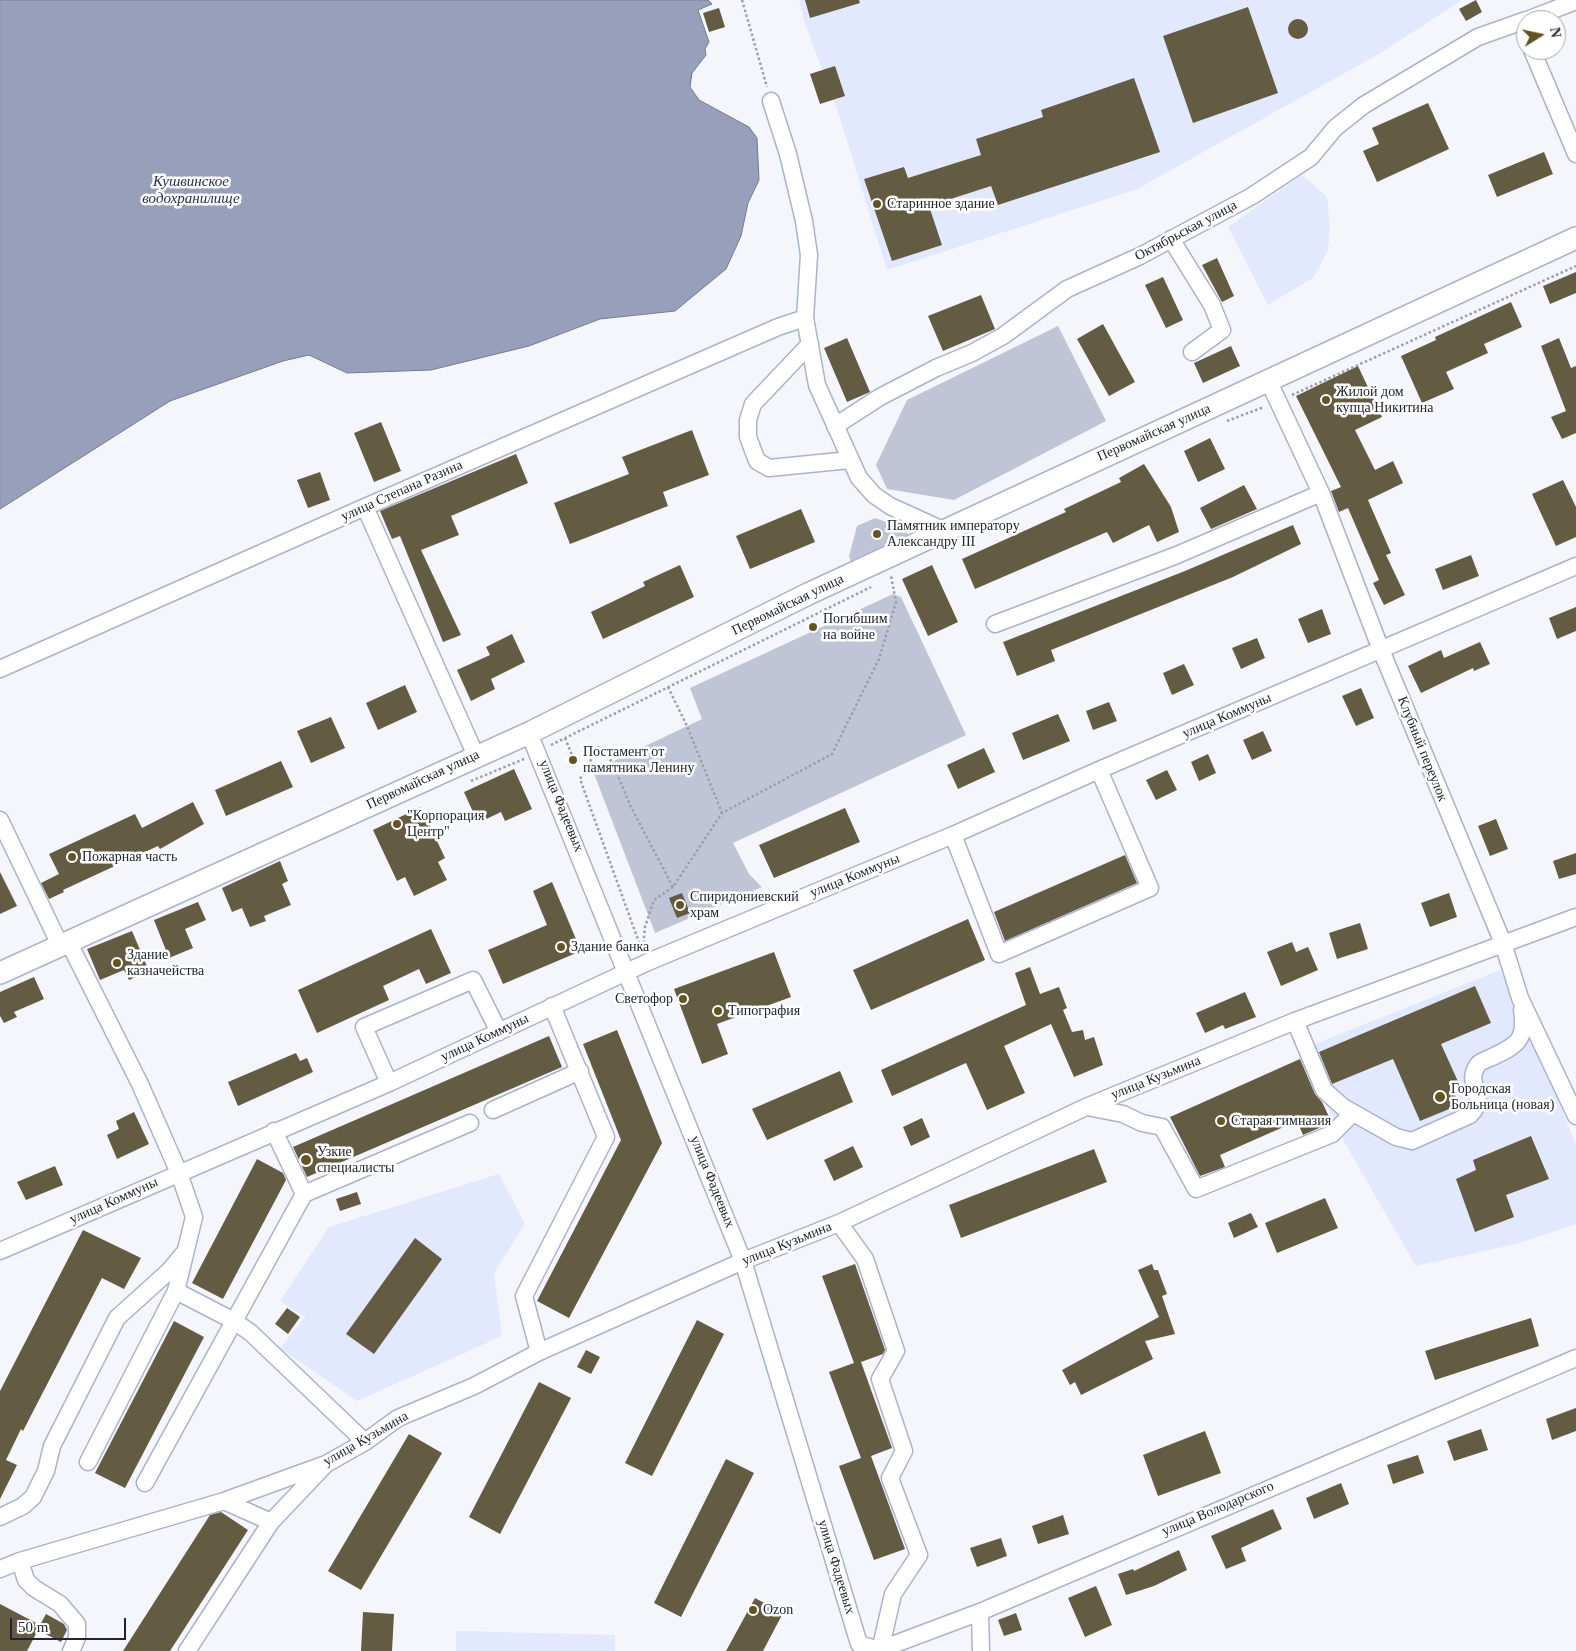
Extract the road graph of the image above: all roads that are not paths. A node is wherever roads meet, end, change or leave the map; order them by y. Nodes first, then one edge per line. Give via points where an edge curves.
1 (1576, 1) edge
2 (1556, 10) edge
3 (1516, 26) edge
4 (1536, 60) edge
5 (772, 101) road end
6 (1576, 154) edge
7 (1576, 238) edge
8 (1172, 239) junction
9 (805, 318) junction
10 (810, 344) junction
11 (1192, 352) dead end
12 (1269, 382) junction
13 (835, 426) junction
14 (850, 460) junction
15 (1321, 493) junction
16 (365, 507) junction
17 (944, 531) junction
18 (1576, 566) edge
19 (995, 624) dead end
20 (1381, 650) junction
21 (0, 669) edge
22 (529, 733) junction
23 (476, 756) junction
24 (1099, 770) junction
25 (0, 820) edge
26 (953, 835) junction
27 (1576, 917) edge
28 (64, 943) junction
29 (1503, 943) junction
30 (628, 971) junction
31 (0, 973) edge
32 (1520, 998) junction
33 (552, 1006) junction
34 (1296, 1021) junction
35 (499, 1032) junction
36 (580, 1071) junction
37 (388, 1083) junction
38 (1086, 1107) junction
39 (493, 1110) dead end
40 (1353, 1113) junction
41 (1576, 1116) edge
42 (470, 1122) dead end
43 (274, 1131) junction
44 (179, 1173) junction
45 (304, 1194) junction
46 (839, 1223) junction
47 (188, 1248) junction
48 (0, 1251) edge
49 (744, 1261) junction
50 (176, 1291) junction
51 (234, 1321) junction
52 (539, 1352) junction
53 (1576, 1358) edge
54 (365, 1442) junction
55 (88, 1462) dead end
56 (326, 1464) junction
57 (145, 1483) dead end
58 (224, 1500) junction
59 (0, 1517) edge
60 (270, 1522) junction
61 (20, 1561) junction
62 (0, 1569) edge
63 (980, 1612) junction
64 (858, 1648) edge
65 (879, 1650) edge
66 (71, 1651) edge
67 (187, 1651) edge
68 (981, 1651) edge

1 - 2 street, Октябрьская улица
3 - 8 street, Октябрьская улица via 1478,37 1364,105 1336,128 1311,157 1252,196
4 - 6 street
5 - 9 street via 788,154 810,255
7 - 12 main road, Первомайская улица
8 - 11 street via 1212,305 1222,330
8 - 13 street, Октябрьская улица via 1067,289 1003,336 880,397
9 - 10 street
9 - 16 street, улица Степана Разина
10 - 13 street via 818,385
10 - 14 street via 752,404 748,437 757,461 769,468
12 - 15 street, Клубный переулок
12 - 17 main road, Первомайская улица via 1110,452
13 - 14 street
14 - 17 street via 859,478 874,495
15 - 19 street via 1177,555
15 - 20 street, Клубный переулок
16 - 21 street, улица Степана Разина
16 - 23 street
17 - 22 main road, Первомайская улица via 808,594
18 - 20 street, улица Коммуны
20 - 24 street, улица Коммуны
20 - 29 street, Клубный переулок
22 - 23 main road, Первомайская улица
22 - 30 street, улица Фадеевых
23 - 28 main road, Первомайская улица
24 - 26 street, улица Коммуны
24 - 26 street via 1150,888 999,954
25 - 28 street
26 - 30 street, улица Коммуны
27 - 29 street, улица Кузьмина
28 - 31 main road, Первомайская улица
28 - 44 street via 140,1084
29 - 32 street, Клубный переулок
29 - 34 street, улица Кузьмина
30 - 33 street, улица Коммуны
30 - 49 street, улица Фадеевых via 667,1050
32 - 40 street via 1523,1034 1516,1044 1478,1064 1472,1079 1479,1102 1470,1115 1412,1141 1405,1141
32 - 41 street, Клубный переулок
33 - 35 street, улица Коммуны
33 - 36 street
34 - 38 street, улица Кузьмина
34 - 40 street via 1324,1090
35 - 37 street, улица Коммуны
35 - 37 street via 473,980 364,1027
36 - 39 street
36 - 52 street via 606,1137 524,1296
37 - 43 street, улица Коммуны
38 - 40 street via 1123,1114 1142,1123 1162,1127 1196,1190 1332,1134
38 - 46 street, улица Кузьмина
42 - 45 street
43 - 44 street, улица Коммуны
43 - 45 street
44 - 47 street via 194,1217
44 - 48 street, улица Коммуны
45 - 51 street
46 - 49 street, улица Кузьмина
46 - 65 street via 865,1259 896,1350 880,1379 904,1451 890,1478 919,1555 893,1594
47 - 50 street
47 - 59 street via 169,1271 117,1318 52,1446 46,1471 33,1497 23,1506
49 - 52 street, улица Кузьмина
49 - 64 street, улица Фадеевых
50 - 51 street
50 - 55 street
51 - 54 street via 272,1352
51 - 57 street
52 - 54 street, улица Кузьмина via 474,1386 398,1418
53 - 63 street, улица Володарского
54 - 56 street, улица Кузьмина
56 - 58 street, улица Кузьмина
56 - 60 street
58 - 60 street
58 - 61 street, улица Кузьмина
60 - 67 street
61 - 62 street, улица Кузьмина
61 - 66 street via 26,1580 60,1604 77,1624 77,1638
63 - 65 street, улица Володарского
63 - 68 street
64 - 65 street

